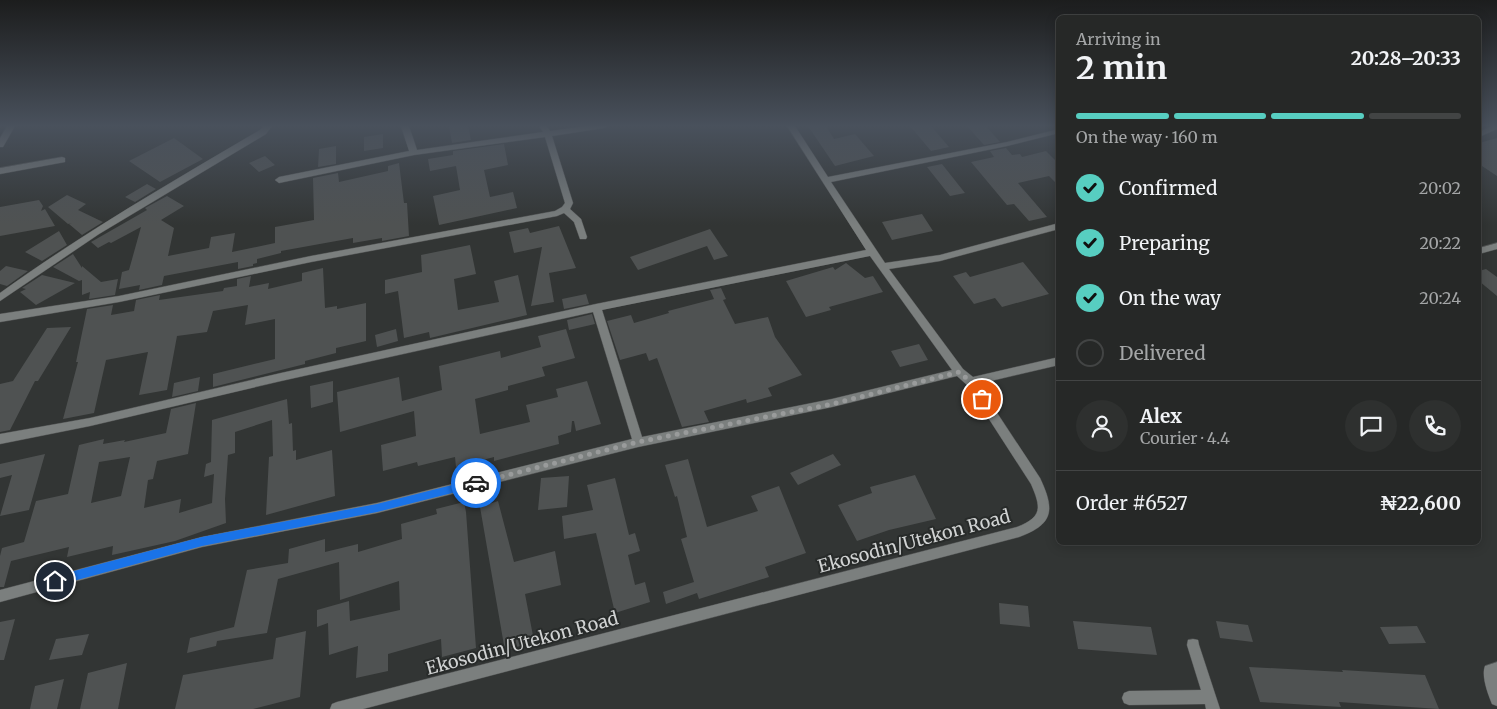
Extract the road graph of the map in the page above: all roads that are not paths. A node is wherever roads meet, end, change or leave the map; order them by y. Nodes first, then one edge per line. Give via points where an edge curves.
1 (217, 159) edge
2 (384, 159) edge
3 (555, 159) edge
4 (813, 159) edge
5 (932, 159) edge
6 (62, 160) dead end
7 (0, 171) edge
8 (279, 180) dead end
9 (827, 180) junction
10 (565, 209) junction
11 (1056, 227) edge
12 (583, 237) dead end
13 (1497, 246) edge
14 (1481, 250) edge
15 (872, 252) junction
16 (884, 268) junction
17 (0, 298) edge
18 (596, 308) junction
19 (0, 318) edge
20 (1056, 362) edge
21 (959, 372) junction
22 (971, 382) junction
23 (0, 439) edge
24 (638, 442) junction
25 (0, 596) edge
26 (1193, 645) dead end
27 (1497, 669) edge
28 (1129, 698) dead end
29 (1497, 698) edge
30 (1212, 703) edge
31 (337, 709) edge

1 - 17 street via 36,270
2 - 8 street
3 - 10 street via 569,203
4 - 9 street, Ekosodin/Utekon Road
5 - 9 street
6 - 7 street
9 - 15 street, Ekosodin/Utekon Road
10 - 12 street via 578,221
10 - 19 street via 119,299
11 - 16 street via 940,258
13 - 14 street
15 - 16 street, Ekosodin/Utekon Road
15 - 18 street
16 - 21 street, Ekosodin/Utekon Road
18 - 23 street via 90,422
18 - 24 street
20 - 22 street
21 - 22 street, Ekosodin/Utekon Road
21 - 24 street via 832,404
22 - 31 street, Ekosodin/Utekon Road via 1036,481 1042,497 1044,511 1037,522 1019,532
24 - 25 street via 377,508 202,542
26 - 30 street
27 - 29 street via 1490,671
28 - 30 street

